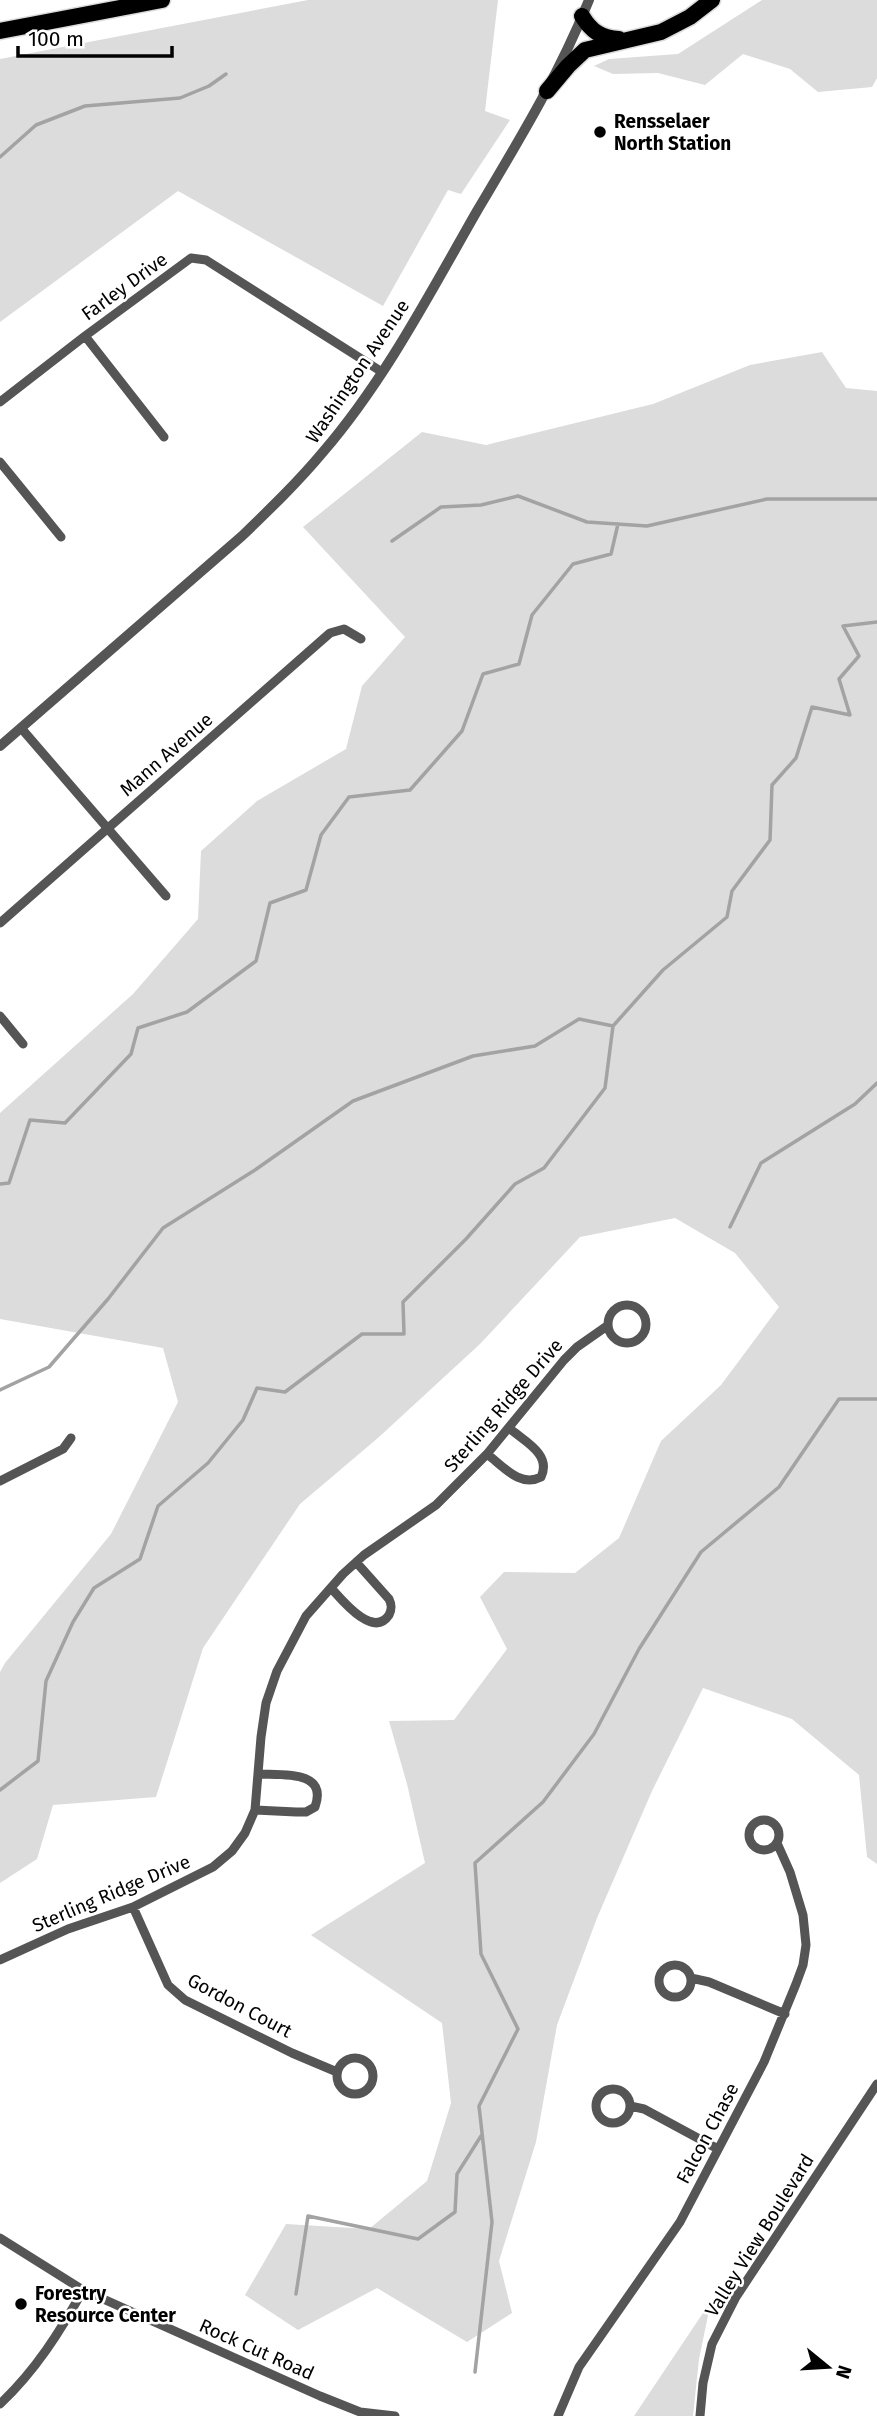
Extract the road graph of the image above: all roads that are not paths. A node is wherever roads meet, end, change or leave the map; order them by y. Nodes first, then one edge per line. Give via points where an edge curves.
1 (162, 0) edge
2 (589, 0) edge
3 (712, 0) edge
4 (582, 16) junction
5 (0, 31) edge
6 (630, 40) junction
7 (547, 91) junction
8 (85, 336) junction
9 (382, 372) junction
10 (0, 402) edge
11 (164, 437) dead end
12 (0, 462) edge
13 (61, 537) dead end
14 (361, 639) dead end
15 (21, 728) junction
16 (0, 746) edge
17 (108, 828) junction
18 (166, 896) dead end
19 (0, 923) edge
20 (0, 1016) edge
21 (23, 1044) dead end
22 (607, 1326) junction
23 (509, 1428) junction
24 (71, 1438) dead end
25 (487, 1454) junction
26 (0, 1481) edge
27 (356, 1562) junction
28 (331, 1588) junction
29 (259, 1774) junction
30 (255, 1810) junction
31 (777, 1843) dead end
32 (133, 1907) junction
33 (0, 1960) edge
34 (691, 1978) dead end
35 (785, 2014) junction
36 (337, 2072) junction
37 (877, 2084) edge
38 (630, 2106) dead end
39 (718, 2149) junction
40 (0, 2238) edge
41 (83, 2290) junction
42 (0, 2403) edge
43 (395, 2416) edge
44 (558, 2416) edge
45 (700, 2416) edge

1 - 5 highway
2 - 4 street, Washington Avenue
3 - 6 highway via 676,25
4 - 6 highway via 601,37
4 - 7 street, Washington Avenue
6 - 7 highway via 585,50
7 - 9 street, Washington Avenue
8 - 9 street, Farley Drive via 191,258 198,258
8 - 10 street, Farley Drive
8 - 11 street
9 - 15 street, Washington Avenue via 323,453 276,504
12 - 13 street
14 - 17 street, Mann Avenue via 344,629 330,634
15 - 16 street, Washington Avenue
15 - 17 street
17 - 18 street
17 - 19 street, Mann Avenue
20 - 21 street
22 - 22 street, Sterling Ridge Drive via 612,1337 629,1344 644,1334 646,1322 640,1310 628,1305 615,1309
22 - 23 street, Sterling Ridge Drive via 564,1360
23 - 25 street, Sterling Ridge Drive
23 - 25 street via 541,1454 541,1476 526,1481
24 - 26 street via 63,1449
25 - 27 street, Sterling Ridge Drive via 436,1505
27 - 28 street, Sterling Ridge Drive
27 - 28 street via 390,1599 387,1618 369,1622
28 - 29 street, Sterling Ridge Drive via 306,1616 277,1671 266,1703
29 - 30 street, Sterling Ridge Drive
29 - 30 street via 310,1780 319,1796 315,1807 306,1812
30 - 32 street, Sterling Ridge Drive via 232,1851 213,1867
31 - 35 street, Falcon Chase via 803,1915 806,1945
32 - 33 street, Sterling Ridge Drive via 68,1929
32 - 36 street, Gordon Court via 168,1985 185,2000
34 - 35 street
35 - 39 street, Falcon Chase
36 - 36 street, Gordon Court via 343,2062 359,2058 369,2064 373,2080 366,2091 348,2093 338,2085
37 - 45 street, Valley View Boulevard via 736,2297 712,2344
38 - 39 street
39 - 44 street, Falcon Chase via 680,2222 579,2367
40 - 41 street, Rock Cut Road
41 - 42 street via 42,2357
41 - 43 street, Rock Cut Road via 320,2396 360,2412

